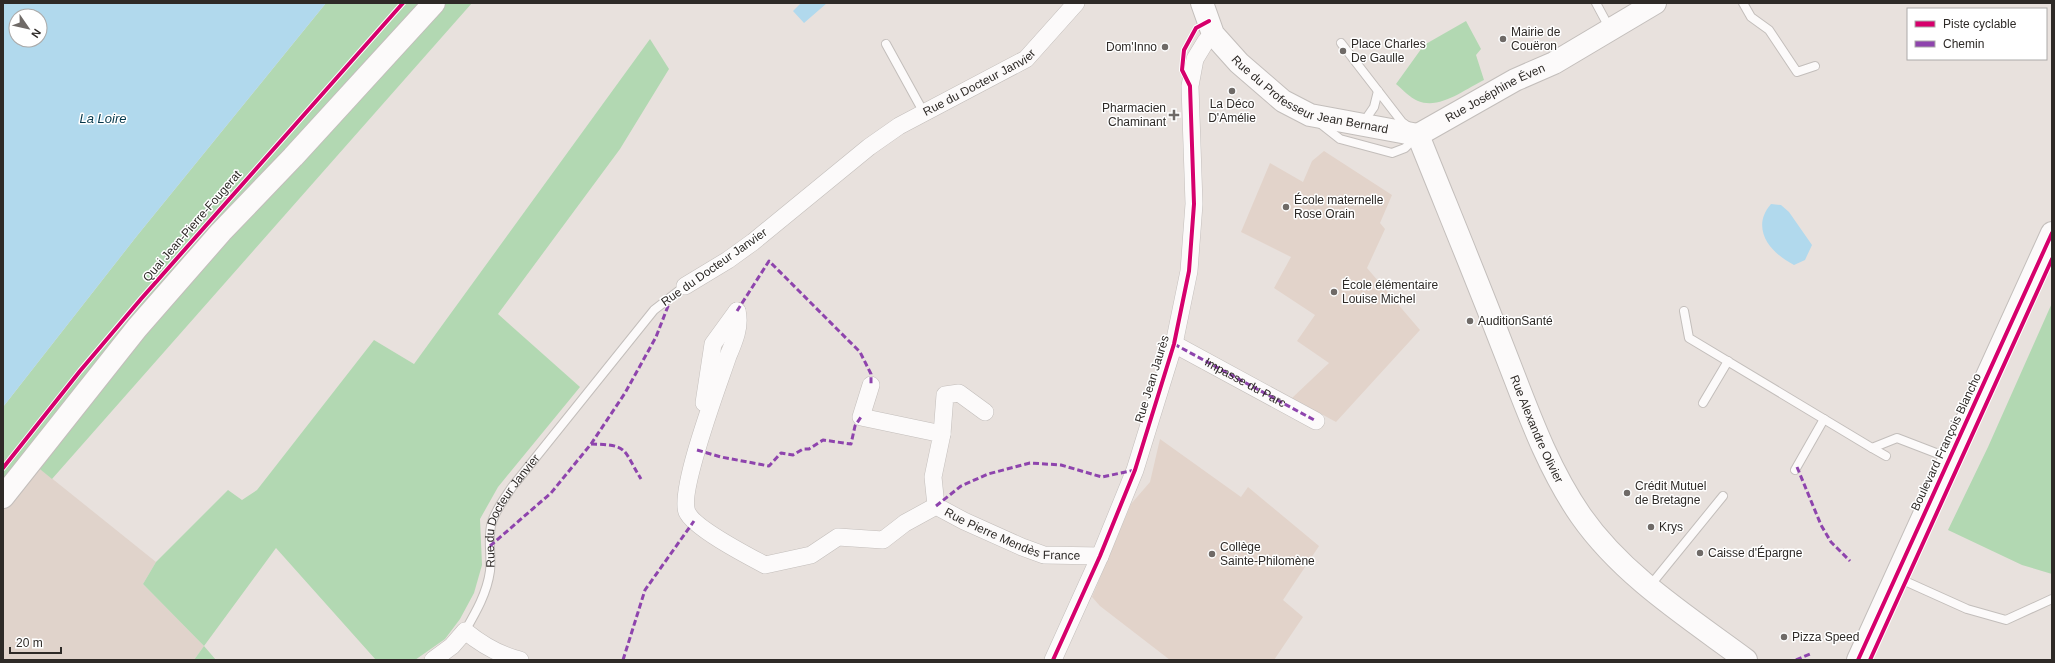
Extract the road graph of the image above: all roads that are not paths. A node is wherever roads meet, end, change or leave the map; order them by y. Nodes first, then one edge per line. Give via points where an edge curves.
1 (434, 3) edge
2 (1076, 3) edge
3 (1202, 3) edge
4 (1596, 3) edge
5 (1655, 3) edge
6 (1743, 3) edge
7 (1610, 30) junction
8 (1213, 34) junction
9 (1341, 43) dead end
10 (886, 44) dead end
11 (1814, 66) dead end
12 (1378, 91) junction
13 (924, 113) junction
14 (1310, 115) junction
15 (1362, 126) junction
16 (1418, 134) junction
17 (2052, 233) edge
18 (2052, 259) edge
19 (685, 286) joint
20 (1684, 311) dead end
21 (1174, 344) junction
22 (1728, 361) junction
23 (871, 385) dead end
24 (1703, 403) dead end
25 (985, 412) dead end
26 (1824, 419) junction
27 (1316, 421) dead end
28 (942, 434) junction
29 (1872, 448) junction
30 (697, 450) junction
31 (1886, 456) dead end
32 (1950, 458) junction
33 (1794, 470) dead end
34 (1724, 496) dead end
35 (3, 497) edge
36 (936, 506) junction
37 (1100, 556) junction
38 (1907, 582) junction
39 (1649, 587) junction
40 (2052, 599) edge
41 (465, 631) junction
42 (433, 660) edge
43 (520, 660) edge
44 (1053, 660) edge
45 (1746, 660) edge
46 (1858, 660) edge
47 (1870, 660) edge

1 - 35 street via 222,232 137,328
2 - 13 street, Rue du Docteur Janvier via 1026,59
3 - 8 street
4 - 7 lane
5 - 7 street, Rue Joséphine Éven
6 - 11 lane via 1751,17 1769,30 1797,72
7 - 16 street, Rue Joséphine Éven via 1554,63 1515,80
8 - 14 street, Rue du Professeur Jean Bernard via 1239,62 1283,101
8 - 21 street, Rue Jean Jaurès via 1194,59 1190,86 1194,204 1189,271
9 - 12 lane
10 - 13 lane
12 - 15 lane via 1374,107
12 - 16 lane via 1402,122
13 - 19 street, Rue du Docteur Janvier via 898,126 753,242
14 - 15 street, Rue du Professeur Jean Bernard
14 - 16 lane via 1340,139 1392,153 1405,148
15 - 16 street, Rue du Professeur Jean Bernard
16 - 39 street, Rue Alexandre Olivier via 1538,435 1563,487 1582,516 1617,558
17 - 32 street, Boulevard François Blancho
18 - 38 street, Boulevard François Blancho
19 - 41 lane, Rue du Docteur Janvier via 654,310 504,500 490,531 490,571 483,597
20 - 22 lane via 1689,338
21 - 27 street, Impasse du Parc
21 - 37 street, Rue Jean Jaurès via 1135,470
22 - 24 lane
22 - 26 lane
23 - 28 street via 861,417
25 - 28 street via 959,393 945,395
26 - 29 lane
26 - 33 lane
28 - 36 street via 933,477
29 - 31 lane
29 - 32 lane via 1897,438
30 - 30 street, Rue Pierre Mendès France via 736,338 737,311 713,344
30 - 36 street, Rue Pierre Mendès France via 689,472 687,512 694,521 714,536 765,565 811,555 838,537 883,540 905,523
32 - 46 street, Boulevard François Blancho
34 - 39 lane
36 - 37 street, Rue Pierre Mendès France via 971,525 1044,555
37 - 44 street, Rue Jean Jaurès
38 - 40 lane via 1968,609 2006,620
38 - 47 street, Boulevard François Blancho
39 - 45 street, Rue Alexandre Olivier
41 - 42 street, Rue du Docteur Janvier via 452,646
41 - 43 street via 499,653

